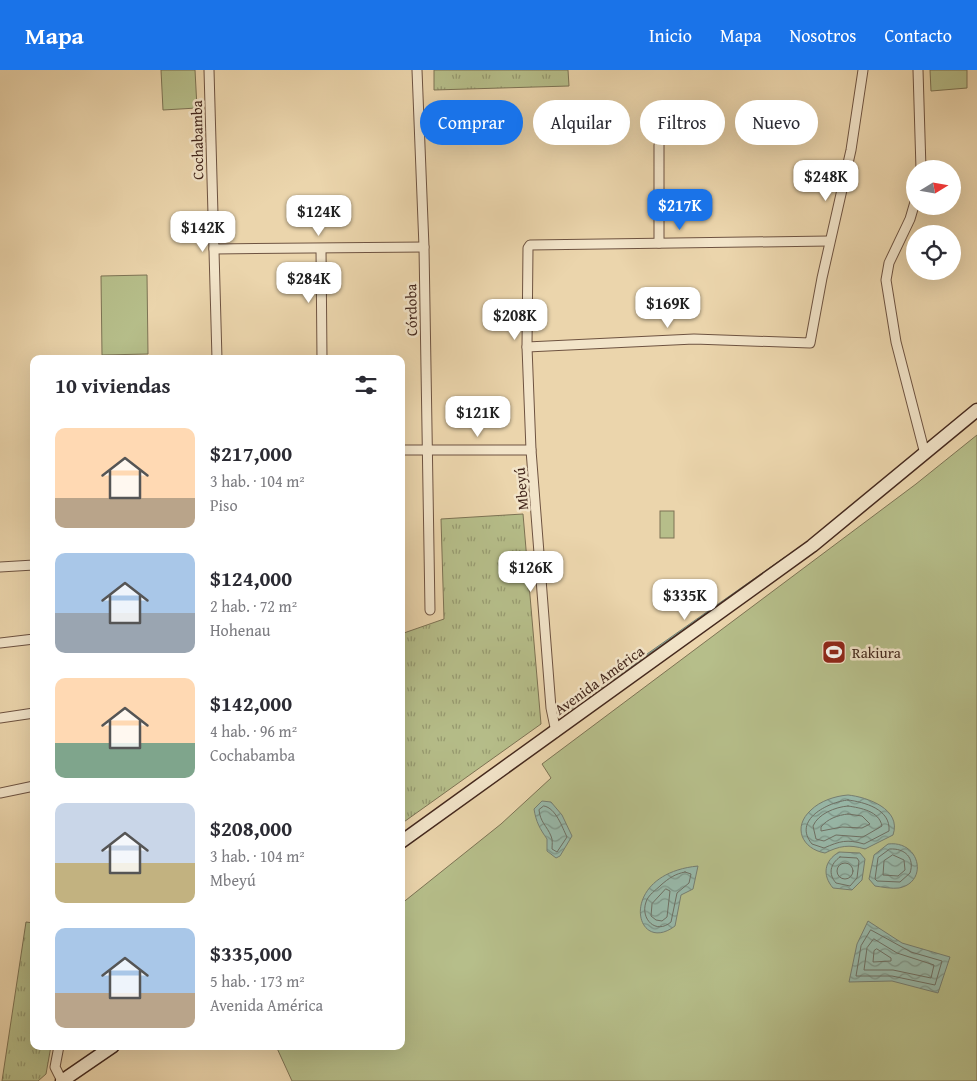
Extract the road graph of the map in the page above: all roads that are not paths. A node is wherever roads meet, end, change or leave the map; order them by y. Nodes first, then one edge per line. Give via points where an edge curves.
1 (209, 70) edge
2 (417, 70) edge
3 (863, 70) edge
4 (918, 70) edge
5 (659, 145) dead end
6 (921, 160) edge
7 (911, 215) edge
8 (830, 241) junction
9 (659, 243) junction
10 (424, 247) junction
11 (214, 249) junction
12 (320, 249) junction
13 (527, 346) junction
14 (217, 355) edge
15 (322, 355) edge
16 (977, 410) edge
17 (405, 450) edge
18 (426, 450) junction
19 (531, 450) junction
20 (925, 454) junction
21 (30, 565) edge
22 (0, 567) edge
23 (430, 610) dead end
24 (30, 639) edge
25 (0, 642) edge
26 (30, 714) edge
27 (0, 718) edge
28 (556, 732) junction
29 (30, 787) edge
30 (0, 793) edge
31 (405, 839) edge
32 (58, 1050) edge
33 (107, 1050) edge
34 (62, 1081) edge

1 - 11 street, Cochabamba
2 - 10 street, Córdoba
3 - 8 street via 851,150
4 - 6 street
5 - 9 street
7 - 20 street via 889,263 886,280 896,342
8 - 9 street
8 - 13 street via 809,344 694,339
9 - 13 street, Mbeyú via 530,245 527,250
10 - 12 street
10 - 18 street, Córdoba
11 - 12 street
11 - 14 street, Cochabamba
12 - 15 street
13 - 19 street, Mbeyú
16 - 20 main road, Avenida América
17 - 18 street
18 - 19 street
18 - 23 street, Córdoba
19 - 28 street, Mbeyú via 551,708
20 - 28 main road, Avenida América via 812,546
21 - 22 street
24 - 25 street
26 - 27 street
28 - 31 main road, Avenida América
29 - 30 street
32 - 34 street via 56,1068
33 - 34 main road

